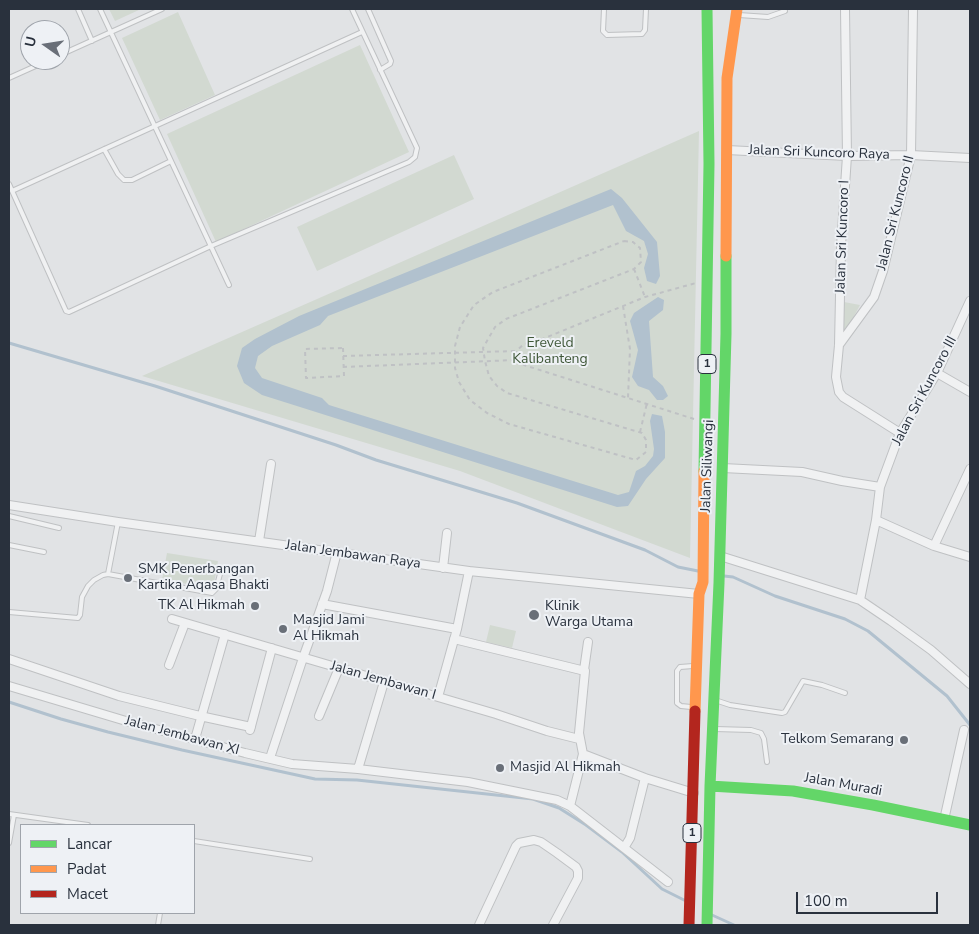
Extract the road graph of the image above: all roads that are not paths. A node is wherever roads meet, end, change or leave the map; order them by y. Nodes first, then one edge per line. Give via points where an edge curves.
1 (78, 9) edge
2 (100, 9) edge
3 (162, 9) edge
4 (352, 9) edge
5 (368, 9) edge
6 (604, 9) edge
7 (646, 9) edge
8 (707, 9) edge
9 (845, 9) edge
10 (913, 9) edge
11 (734, 11) edge
12 (785, 11) dead end
13 (111, 32) junction
14 (362, 32) junction
15 (92, 41) junction
16 (70, 51) edge
17 (27, 70) edge
18 (380, 70) junction
19 (9, 78) edge
20 (154, 125) junction
21 (104, 149) junction
22 (727, 150) junction
23 (911, 155) junction
24 (846, 156) junction
25 (970, 158) edge
26 (171, 161) junction
27 (9, 184) edge
28 (12, 191) junction
29 (211, 246) junction
30 (229, 285) dead end
31 (970, 301) edge
32 (839, 346) junction
33 (937, 373) junction
34 (970, 392) edge
35 (900, 433) junction
36 (271, 464) dead end
37 (723, 468) junction
38 (970, 469) edge
39 (880, 487) junction
40 (11, 505) edge
41 (10, 516) edge
42 (876, 520) junction
43 (118, 522) junction
44 (59, 528) dead end
45 (448, 533) dead end
46 (259, 541) junction
47 (9, 545) edge
48 (934, 546) junction
49 (44, 552) dead end
50 (337, 552) junction
51 (720, 556) junction
52 (970, 558) edge
53 (443, 568) junction
54 (469, 571) junction
55 (108, 574) junction
56 (220, 574) dead end
57 (699, 594) junction
58 (860, 600) junction
59 (322, 604) junction
60 (9, 612) edge
61 (172, 619) dead end
62 (185, 623) junction
63 (457, 629) junction
64 (225, 634) junction
65 (454, 639) junction
66 (588, 642) dead end
67 (272, 648) junction
68 (303, 658) junction
69 (9, 659) edge
70 (169, 665) dead end
71 (697, 666) junction
72 (339, 668) junction
73 (584, 670) junction
74 (384, 682) junction
75 (970, 684) edge
76 (9, 686) edge
77 (845, 693) dead end
78 (438, 697) junction
79 (713, 700) junction
80 (696, 707) junction
81 (200, 716) junction
82 (319, 716) dead end
83 (713, 729) junction
84 (964, 730) dead end
85 (195, 739) junction
86 (580, 739) junction
87 (583, 754) junction
88 (270, 758) junction
89 (767, 762) dead end
90 (358, 769) junction
91 (645, 778) junction
92 (710, 786) junction
93 (694, 793) junction
94 (570, 806) junction
95 (11, 814) edge
96 (944, 820) junction
97 (81, 824) edge
98 (970, 825) edge
99 (195, 841) edge
100 (9, 843) edge
101 (624, 848) junction
102 (310, 859) dead end
103 (668, 882) dead end
104 (689, 924) edge
105 (479, 925) edge
106 (553, 925) edge
107 (707, 925) edge

1 - 15 lane
2 - 13 lane
3 - 13 lane
4 - 14 lane
5 - 18 lane via 391,61
6 - 7 lane via 603,31 607,35 642,34
8 - 57 main road, Jalan Siliwangi / 1 via 708,279 703,564
9 - 24 street, Jalan Sri Kuncoro I
10 - 23 street, Jalan Sri Kuncoro II
11 - 12 lane via 768,17
11 - 22 main road, Jalan Siliwangi / 1 via 728,78
13 - 15 lane
13 - 20 lane
14 - 18 lane
14 - 20 lane
15 - 16 lane
17 - 19 lane
18 - 29 lane via 417,148 415,157
20 - 21 lane
20 - 26 lane
21 - 26 lane via 124,180 132,180
21 - 28 lane
22 - 24 street, Jalan Sri Kuncoro Raya
22 - 37 main road, Jalan Siliwangi / 1
23 - 24 street, Jalan Sri Kuncoro Raya
23 - 25 street, Jalan Sri Kuncoro Raya
23 - 32 street, Jalan Sri Kuncoro II via 874,296
24 - 32 street, Jalan Sri Kuncoro I
26 - 29 lane
27 - 28 lane
28 - 29 lane via 68,312
29 - 30 lane
31 - 33 street, Jalan Sri Kuncoro III
32 - 35 street, Jalan Sri Kuncoro I via 836,377 843,398
33 - 34 street
33 - 35 street, Jalan Sri Kuncoro III
35 - 39 street, Jalan Sri Kuncoro III
36 - 46 street
37 - 39 street via 802,472
37 - 51 main road, Jalan Siliwangi / 1
38 - 48 street
39 - 42 street, Jalan Sri Kuncoro III
40 - 41 lane
40 - 43 street, Jalan Jembawan Raya
41 - 44 lane
42 - 48 street
42 - 58 street, Jalan Sri Kuncoro III
43 - 46 street, Jalan Jembawan Raya
43 - 55 lane
45 - 53 street
46 - 50 street, Jalan Jembawan Raya
47 - 49 lane
48 - 52 street
50 - 53 street, Jalan Jembawan Raya
50 - 59 street
51 - 58 street
51 - 79 main road, Jalan Siliwangi / 1
53 - 54 street, Jalan Jembawan Raya
54 - 57 street, Jalan Jembawan Raya
54 - 63 street
55 - 56 lane via 212,592
55 - 60 lane via 88,586 82,597 80,615 76,618
57 - 71 main road, Jalan Siliwangi / 1
58 - 75 street via 931,650
59 - 63 street
59 - 68 street
61 - 62 street, Jalan Jembawan I
62 - 64 street, Jalan Jembawan I
62 - 70 street
63 - 65 street
64 - 67 street, Jalan Jembawan I
64 - 81 street
65 - 73 street
65 - 78 street
66 - 73 street
67 - 68 street, Jalan Jembawan I
67 - 81 street via 250,729
68 - 72 street, Jalan Jembawan I
68 - 88 street
69 - 81 street via 119,696
71 - 80 main road, Jalan Siliwangi / 1
71 - 80 lane via 680,667 677,671 677,703
72 - 74 street, Jalan Jembawan I
72 - 82 street
73 - 86 street
74 - 78 street, Jalan Jembawan I
74 - 90 street
76 - 85 street, Jalan Jembawan XI
77 - 79 lane via 804,681 782,713
78 - 86 street, Jalan Jembawan I
79 - 83 main road, Jalan Siliwangi / 1
80 - 93 main road, Jalan Siliwangi / 1
81 - 85 street
83 - 89 lane via 760,733
83 - 92 main road, Jalan Siliwangi / 1
84 - 96 street
85 - 88 street, Jalan Jembawan XI
86 - 87 street
87 - 91 street
87 - 94 street
88 - 90 street, Jalan Jembawan XI via 292,764
90 - 94 street via 468,782 545,796
91 - 93 street
91 - 101 street via 630,838
92 - 96 main road, Jalan Muradi via 793,791
92 - 107 main road, Jalan Siliwangi / 1
93 - 104 main road, Jalan Siliwangi / 1
94 - 101 street
95 - 97 lane
95 - 100 lane
96 - 98 main road, Jalan Muradi
99 - 102 lane
101 - 103 street
105 - 106 street via 514,851 520,843 534,840 578,871 578,878

